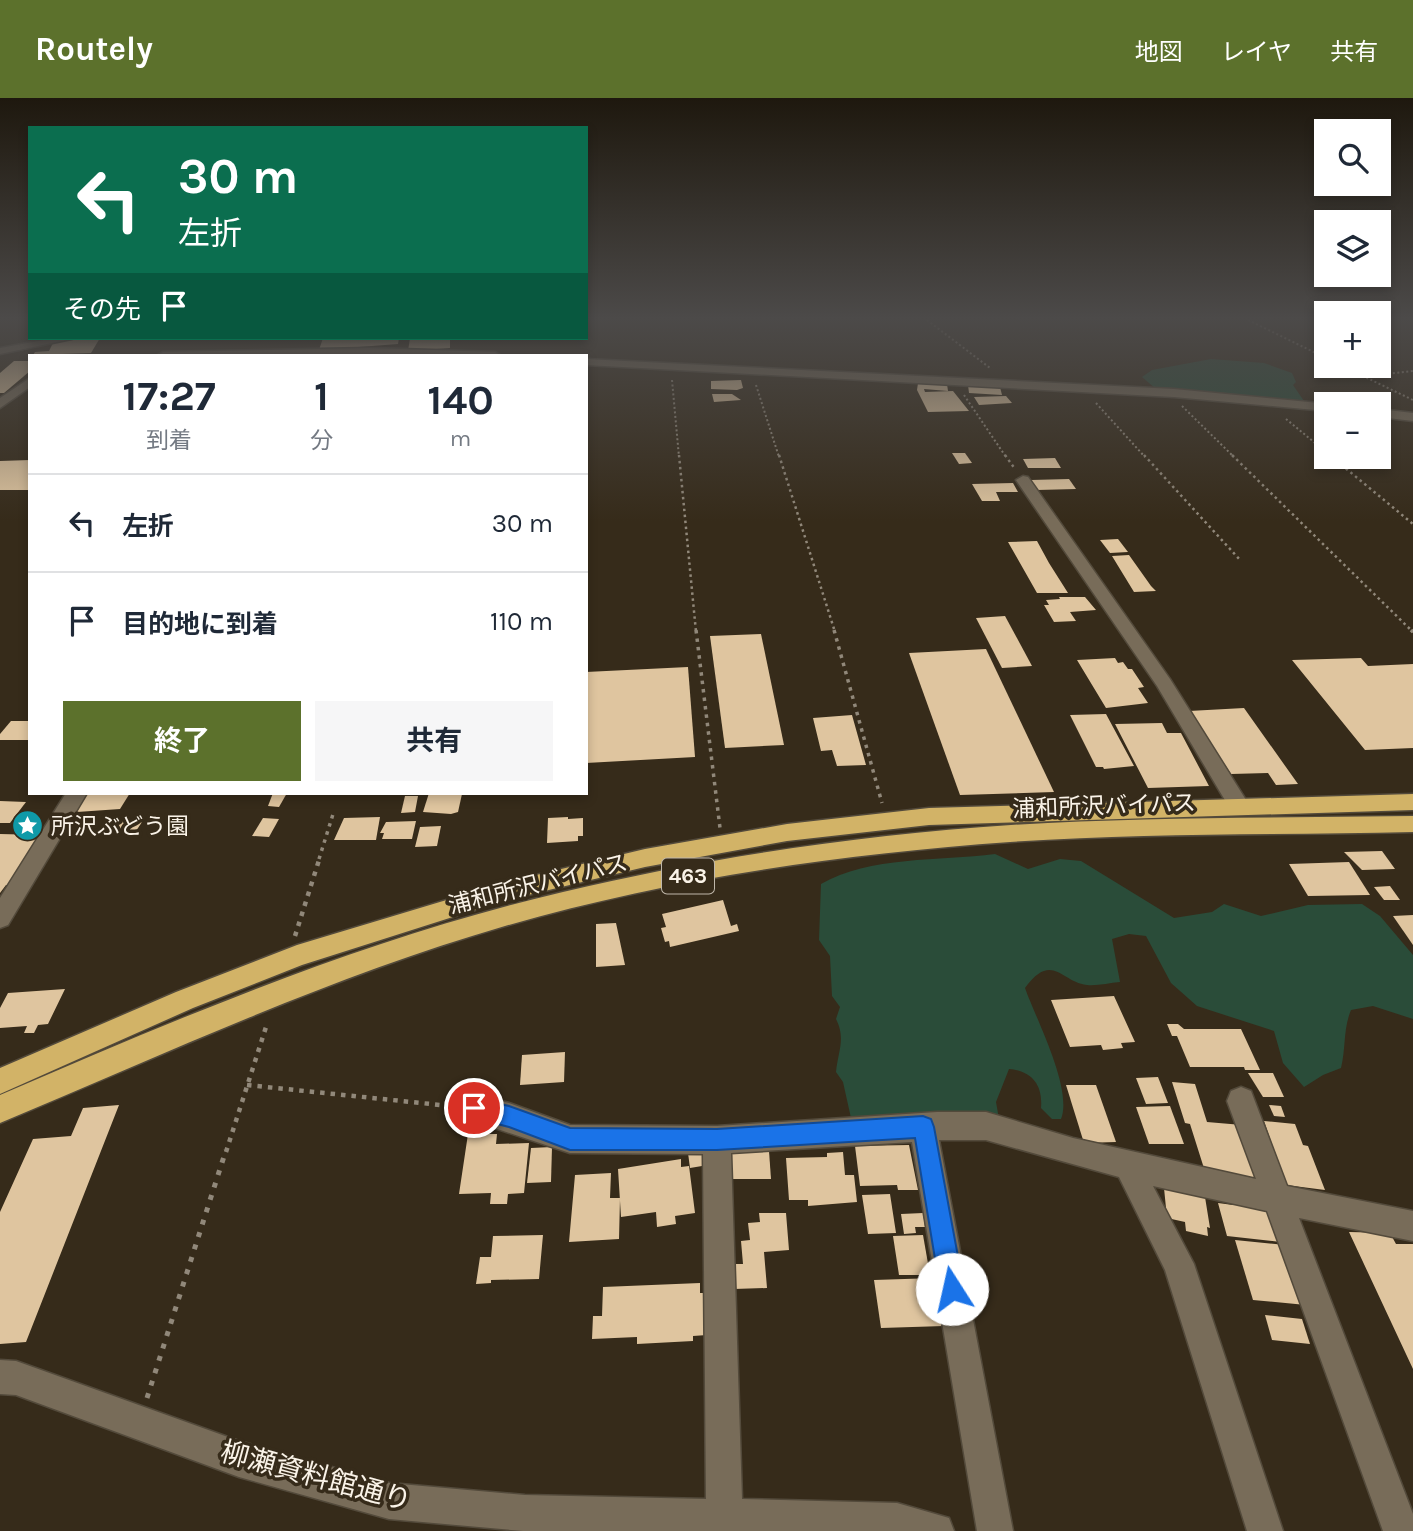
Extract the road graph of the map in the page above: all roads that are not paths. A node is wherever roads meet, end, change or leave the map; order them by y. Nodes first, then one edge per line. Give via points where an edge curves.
1 (22, 387) edge
2 (1056, 387) edge
3 (0, 404) edge
4 (1314, 406) edge
5 (1391, 414) edge
6 (1413, 416) edge
7 (1023, 480) road end
8 (76, 795) edge
9 (1413, 802) edge
10 (1239, 806) junction
11 (1413, 824) edge
12 (0, 918) edge
13 (0, 1081) edge
14 (1241, 1101) dead end
15 (474, 1108) road end
16 (0, 1109) edge
17 (923, 1127) junction
18 (717, 1140) junction
19 (1130, 1165) junction
20 (1278, 1199) junction
21 (1413, 1226) edge
22 (0, 1377) edge
23 (724, 1517) junction
24 (936, 1531) edge
25 (995, 1531) edge
26 (1265, 1531) edge
27 (1402, 1531) edge

1 - 3 street
2 - 4 street
5 - 6 street
7 - 10 street via 1164,683
8 - 12 street
9 - 10 highway, 浦和所沢バイパス / 463
10 - 13 highway, 浦和所沢バイパス / 463 via 994,811 890,821 719,846 586,872 456,906 298,956 150,1014
11 - 16 highway, 浦和所沢バイパス / 463 via 1019,834 895,844 735,867 598,894 459,930 300,984
14 - 20 street
15 - 18 street via 570,1139
17 - 18 street
17 - 19 street via 986,1126
17 - 25 street
18 - 23 street
19 - 20 street
19 - 26 street via 1179,1264
20 - 21 street
20 - 27 street
22 - 23 street, 柳瀬資料館通り via 16,1378 239,1459 390,1501 525,1513
23 - 24 street, 柳瀬資料館通り via 897,1521

